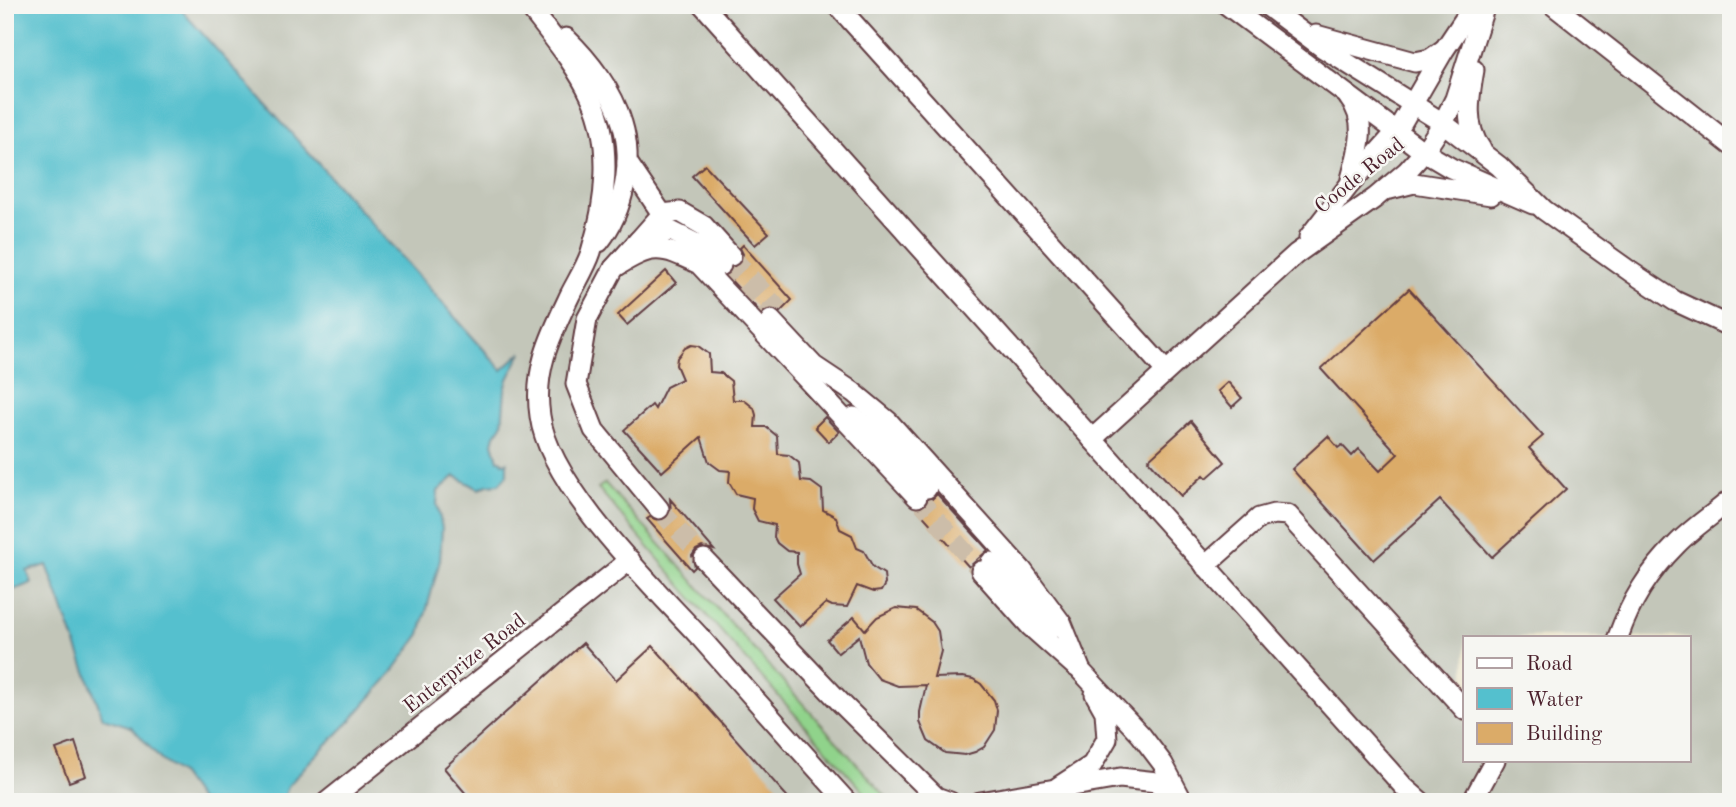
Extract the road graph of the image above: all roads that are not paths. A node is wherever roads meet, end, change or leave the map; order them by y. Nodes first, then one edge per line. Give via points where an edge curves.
1 (530, 5) edge
2 (703, 5) edge
3 (837, 5) edge
4 (1227, 5) edge
5 (1266, 5) edge
6 (1553, 5) edge
7 (1480, 9) edge
8 (1292, 25) junction
9 (1444, 50) junction
10 (1345, 94) junction
11 (1413, 103) junction
12 (1443, 122) junction
13 (1398, 131) junction
14 (1731, 145) edge
15 (1424, 152) junction
16 (1487, 156) junction
17 (627, 162) junction
18 (1350, 184) junction
19 (1381, 193) junction
20 (1541, 209) junction
21 (662, 214) junction
22 (638, 241) junction
23 (590, 254) junction
24 (1296, 254) junction
25 (614, 268) junction
26 (776, 315) tunnel mouth
27 (1731, 327) edge
28 (1166, 371) junction
29 (1092, 439) junction
30 (922, 493) tunnel mouth
31 (1731, 499) edge
32 (659, 509) tunnel mouth
33 (704, 559) tunnel mouth
34 (630, 560) junction
35 (986, 566) tunnel mouth
36 (1205, 566) junction
37 (1618, 636) edge
38 (1081, 671) junction
39 (1463, 708) edge
40 (1494, 762) edge
41 (1058, 787) junction
42 (327, 802) edge
43 (847, 802) edge
44 (950, 802) edge
45 (980, 802) edge
46 (1181, 802) edge
47 (1421, 802) edge
48 (1472, 802) edge

1 - 17 street via 571,43 603,82 623,123
1 - 23 street via 591,97 603,134 605,177
2 - 29 street
3 - 28 street
4 - 10 street
5 - 8 street
6 - 14 street
7 - 9 street, Coode Road
7 - 12 street, Coode Road via 1455,99
7 - 16 street via 1469,118 1470,131
8 - 9 street via 1415,62
8 - 11 street
9 - 11 street, Coode Road
10 - 13 street
10 - 18 street via 1357,113 1361,136
11 - 12 street
11 - 13 street, Coode Road
12 - 15 street, Coode Road
12 - 16 street
13 - 15 street
13 - 18 street, Coode Road
15 - 19 street, Coode Road
15 - 20 street
16 - 20 street
17 - 21 street
17 - 23 street via 621,200 609,230
18 - 24 street, Coode Road
19 - 20 street via 1414,183
19 - 24 street, Coode Road
20 - 27 street via 1655,289
21 - 22 street
21 - 22 street via 680,212 704,226 726,260 670,231
22 - 25 street
23 - 34 street via 538,375 540,417 551,455 573,490
24 - 28 street, Coode Road
25 - 30 street via 641,251 671,250 699,264
25 - 32 street via 587,319 576,384 594,430
26 - 38 street via 814,366 888,421 1022,570 1062,624
28 - 29 street, Coode Road
29 - 36 street
31 - 37 street via 1677,544 1653,571 1630,604
33 - 44 street via 936,797
34 - 42 street, Enterprize Road
34 - 43 street
35 - 38 street via 1031,627
36 - 39 street via 1259,518 1288,515
36 - 47 street
38 - 41 street via 1105,712 1107,738 1092,765
38 - 46 street via 1141,735 1163,764
40 - 48 street
41 - 45 street
41 - 46 street via 1120,778 1157,782

